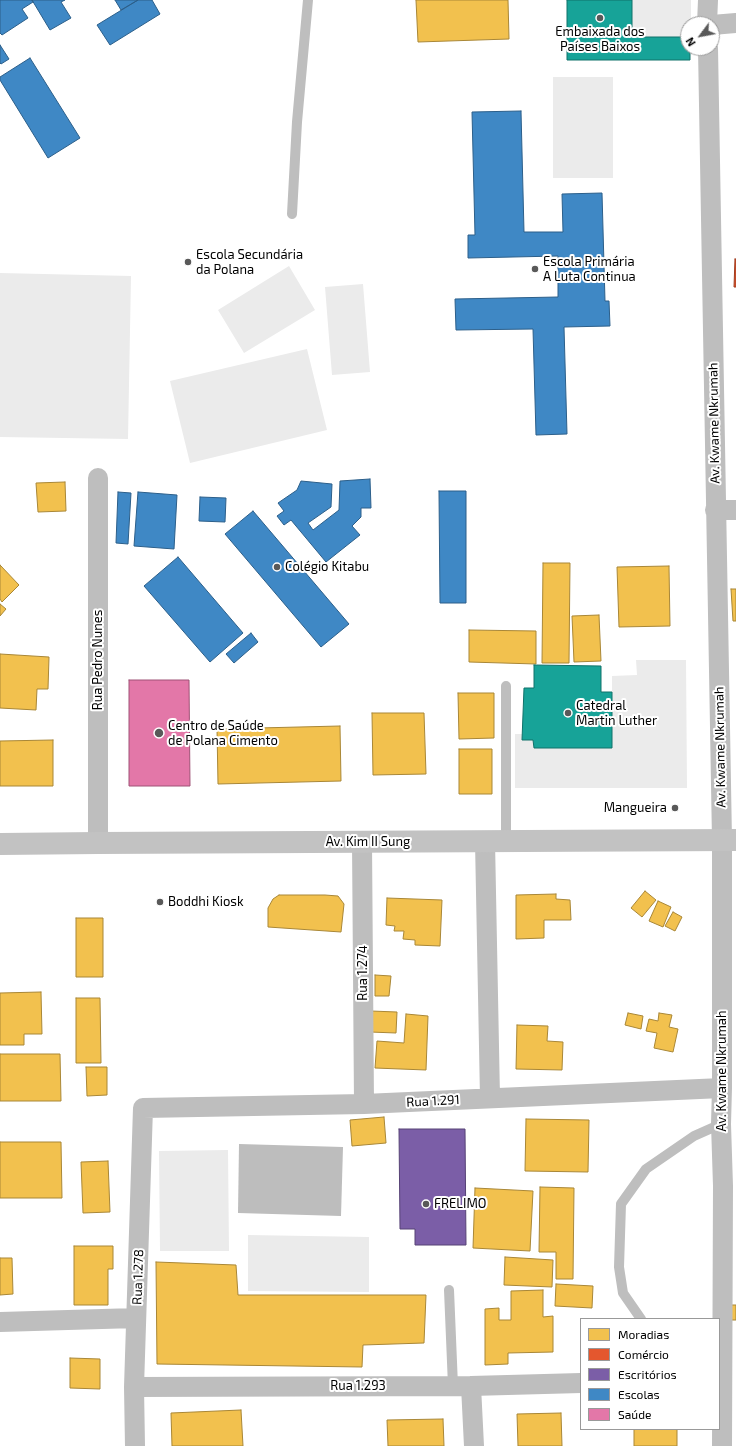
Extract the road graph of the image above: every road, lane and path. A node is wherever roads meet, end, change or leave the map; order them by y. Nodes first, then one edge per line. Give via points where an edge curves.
1 (308, 0) edge
2 (708, 0) edge
3 (707, 16) edge
4 (736, 23) edge
5 (720, 24) edge
6 (708, 56) edge
7 (292, 214) dead end
8 (98, 478) dead end
9 (716, 510) junction
10 (736, 510) edge
11 (506, 686) dead end
12 (729, 840) edge
13 (495, 841) junction
14 (98, 842) junction
15 (362, 842) junction
16 (0, 844) edge
17 (722, 1088) junction
18 (490, 1098) junction
19 (364, 1104) junction
20 (143, 1108) joint
21 (721, 1124) junction
22 (729, 1186) edge
23 (449, 1290) dead end
24 (136, 1318) junction
25 (640, 1318) edge
26 (0, 1322) edge
27 (721, 1351) edge
28 (721, 1380) edge
29 (580, 1383) edge
30 (462, 1386) junction
31 (134, 1387) junction
32 (134, 1446) edge
33 (474, 1446) edge
34 (722, 1446) edge

1 - 7 lane
2 - 3 street
4 - 5 street
6 - 9 street, Av. Kwame Nkrumah
8 - 14 street, Rua Pedro Nunes
9 - 10 street
9 - 12 street, Av. Kwame Nkrumah
11 - 13 lane
12 - 13 street, Av. Kim II Sung
12 - 17 street, Av. Kwame Nkrumah
13 - 15 street, Av. Kim II Sung
13 - 18 street
14 - 15 street, Av. Kim II Sung
14 - 16 street, Av. Kim II Sung
15 - 19 street, Rua 1.274
17 - 18 street, Rua 1.291
17 - 21 street, Av. Kwame Nkrumah
18 - 19 street, Rua 1.291
19 - 20 street, Rua 1.291
20 - 24 street, Rua 1.278
21 - 22 street, Av. Kwame Nkrumah
21 - 25 lane via 694,1136 646,1169 621,1204 619,1267 623,1293
22 - 27 street, Av. Kwame Nkrumah
23 - 30 lane
24 - 26 street
24 - 31 street, Rua 1.278
27 - 28 street, Av. Kwame Nkrumah
28 - 34 street, Av. Kwame Nkrumah
29 - 30 street, Rua 1.293
30 - 31 street, Rua 1.293
30 - 33 street
31 - 32 street, Rua 1.278

